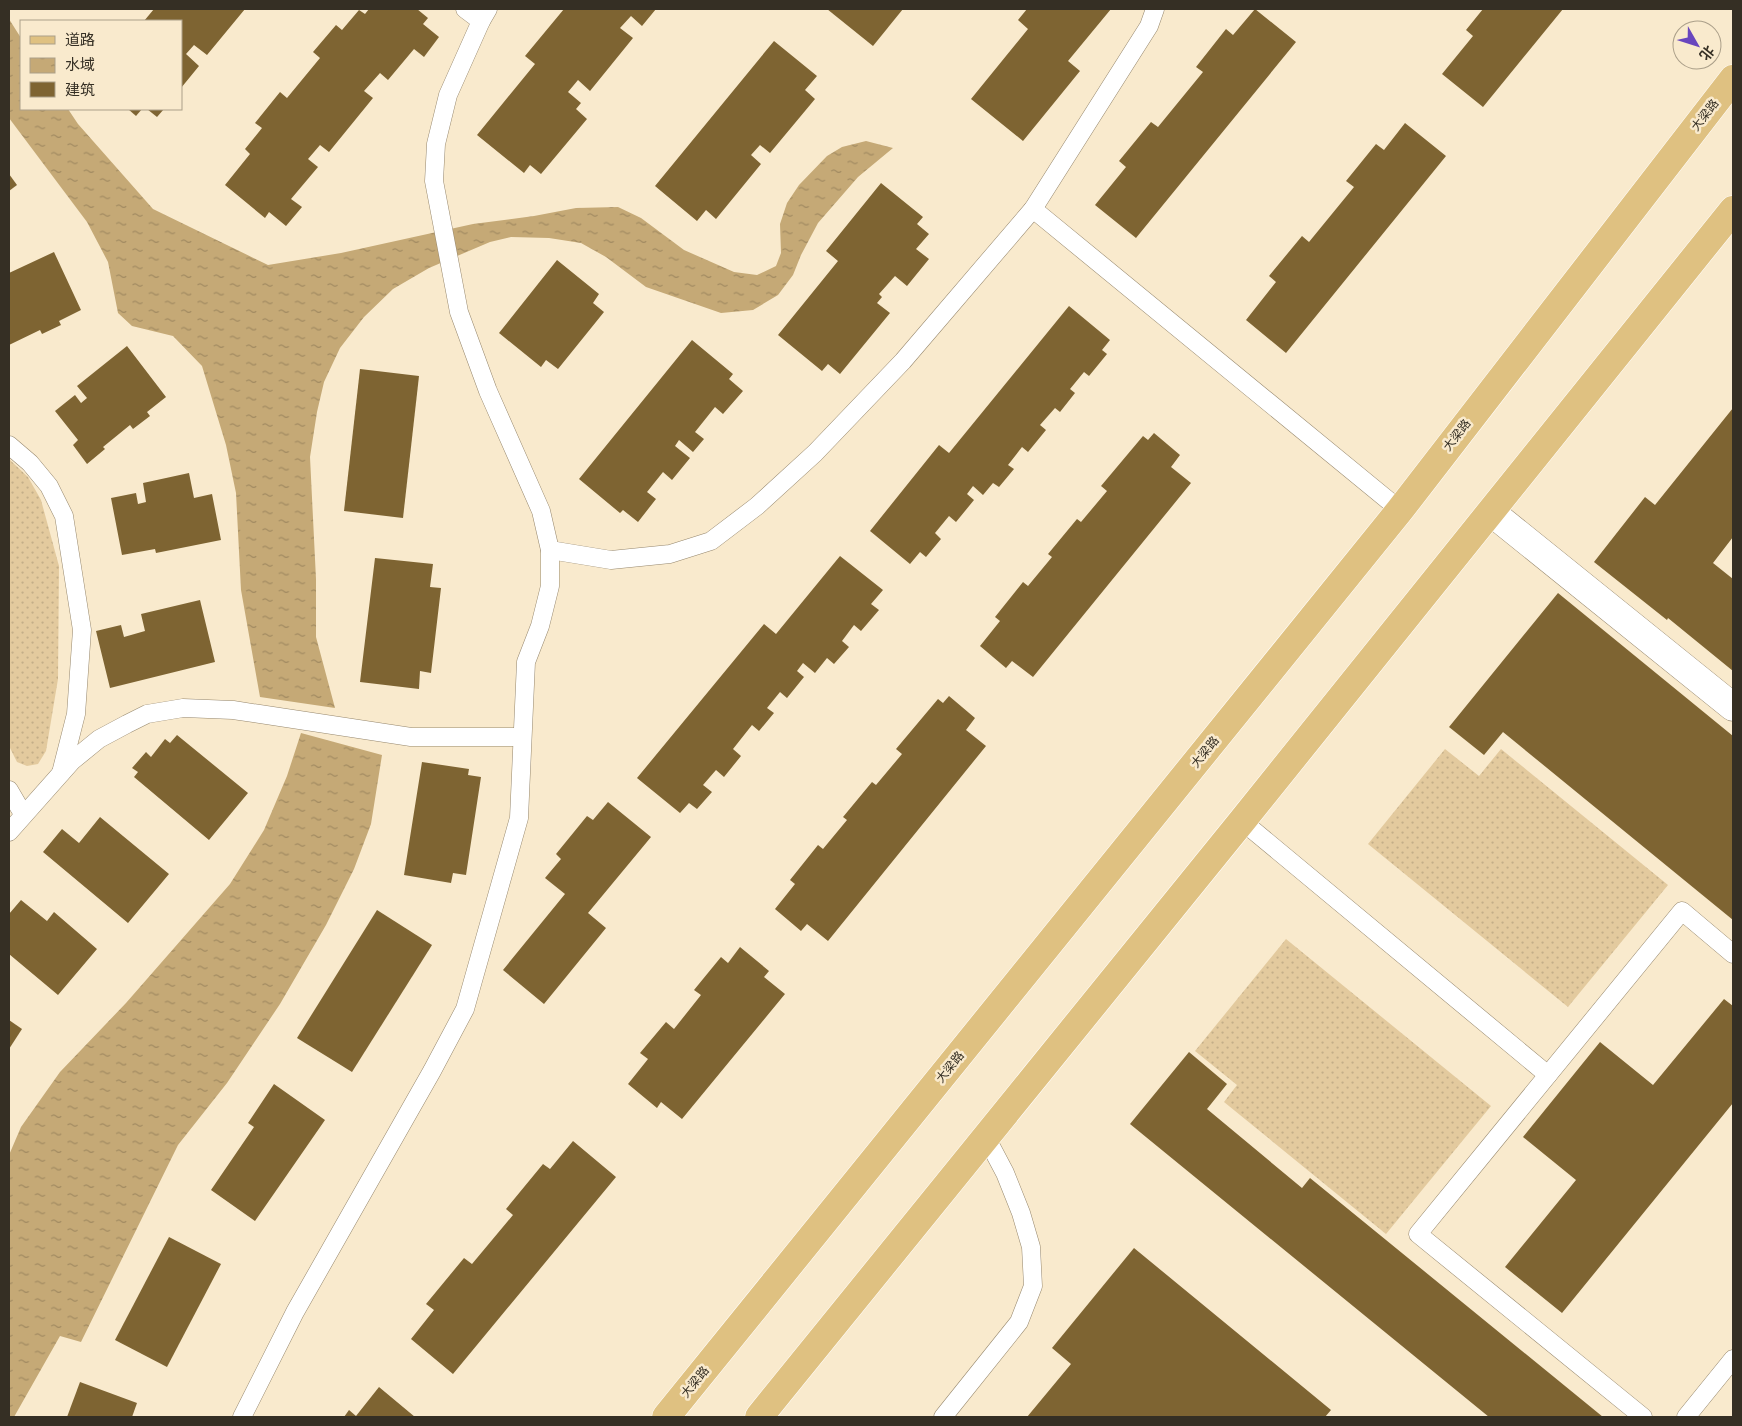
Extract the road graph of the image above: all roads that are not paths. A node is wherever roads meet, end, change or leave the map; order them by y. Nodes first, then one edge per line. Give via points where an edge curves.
1 (465, 9) edge
2 (1155, 9) edge
3 (484, 15) edge
4 (1733, 78) edge
5 (1033, 209) junction
6 (1733, 210) edge
7 (9, 445) edge
8 (1400, 510) junction
9 (1491, 512) junction
10 (550, 550) junction
11 (1733, 708) edge
12 (522, 737) junction
13 (61, 773) junction
14 (9, 790) edge
15 (23, 814) junction
16 (1242, 821) junction
17 (9, 832) edge
18 (1733, 954) edge
19 (1548, 1074) junction
20 (986, 1137) junction
21 (1733, 1359) edge
22 (242, 1417) edge
23 (666, 1417) edge
24 (759, 1417) edge
25 (942, 1417) edge
26 (1643, 1417) edge
27 (1686, 1417) edge

1 - 3 lane
2 - 5 lane via 1148,26
3 - 10 lane via 448,95 436,144 434,181 459,312 488,390 540,511
4 - 8 main road, 大梁路
5 - 8 lane
5 - 10 lane via 903,361 815,453 757,506 711,541 670,554 611,560
6 - 9 main road
7 - 13 lane via 49,486 64,516 82,630 76,714
8 - 23 main road, 大梁路
9 - 11 street
9 - 16 main road
10 - 12 lane via 550,586 540,626 526,662
12 - 13 lane via 411,737 233,710 183,708 147,714 127,724 99,739
12 - 22 lane via 519,818 465,1009 296,1312
13 - 15 lane
14 - 15 lane
15 - 17 lane
16 - 19 lane
16 - 20 main road
18 - 19 lane via 1682,912
19 - 26 lane via 1418,1234
20 - 24 main road
20 - 25 lane via 1021,1213 1031,1247 1033,1286 1019,1322
21 - 27 lane

